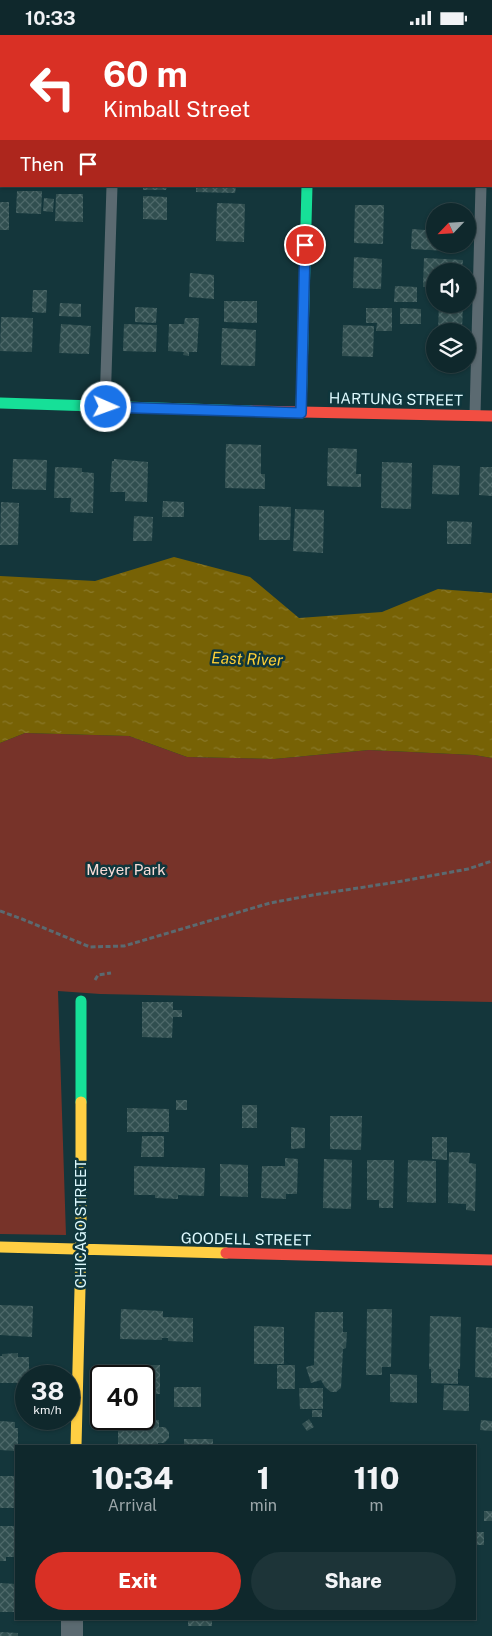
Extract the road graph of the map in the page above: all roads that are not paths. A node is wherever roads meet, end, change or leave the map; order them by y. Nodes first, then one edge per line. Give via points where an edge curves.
1 (112, 187) edge
2 (307, 187) edge
3 (481, 187) edge
4 (0, 403) edge
5 (106, 407) junction
6 (301, 413) junction
7 (475, 415) junction
8 (492, 416) edge
9 (81, 1001) dead end
10 (0, 1247) edge
11 (81, 1249) junction
12 (492, 1260) edge
13 (76, 1445) edge
14 (72, 1620) edge
15 (72, 1636) edge

1 - 5 lane
2 - 6 street
3 - 7 lane
4 - 5 street, HARTUNG STREET
5 - 6 street, HARTUNG STREET
6 - 7 street, HARTUNG STREET
7 - 8 street, HARTUNG STREET
9 - 11 street, CHICAGO STREET
10 - 11 street, GOODELL STREET
11 - 12 street, GOODELL STREET
11 - 13 street, CHICAGO STREET
14 - 15 street

